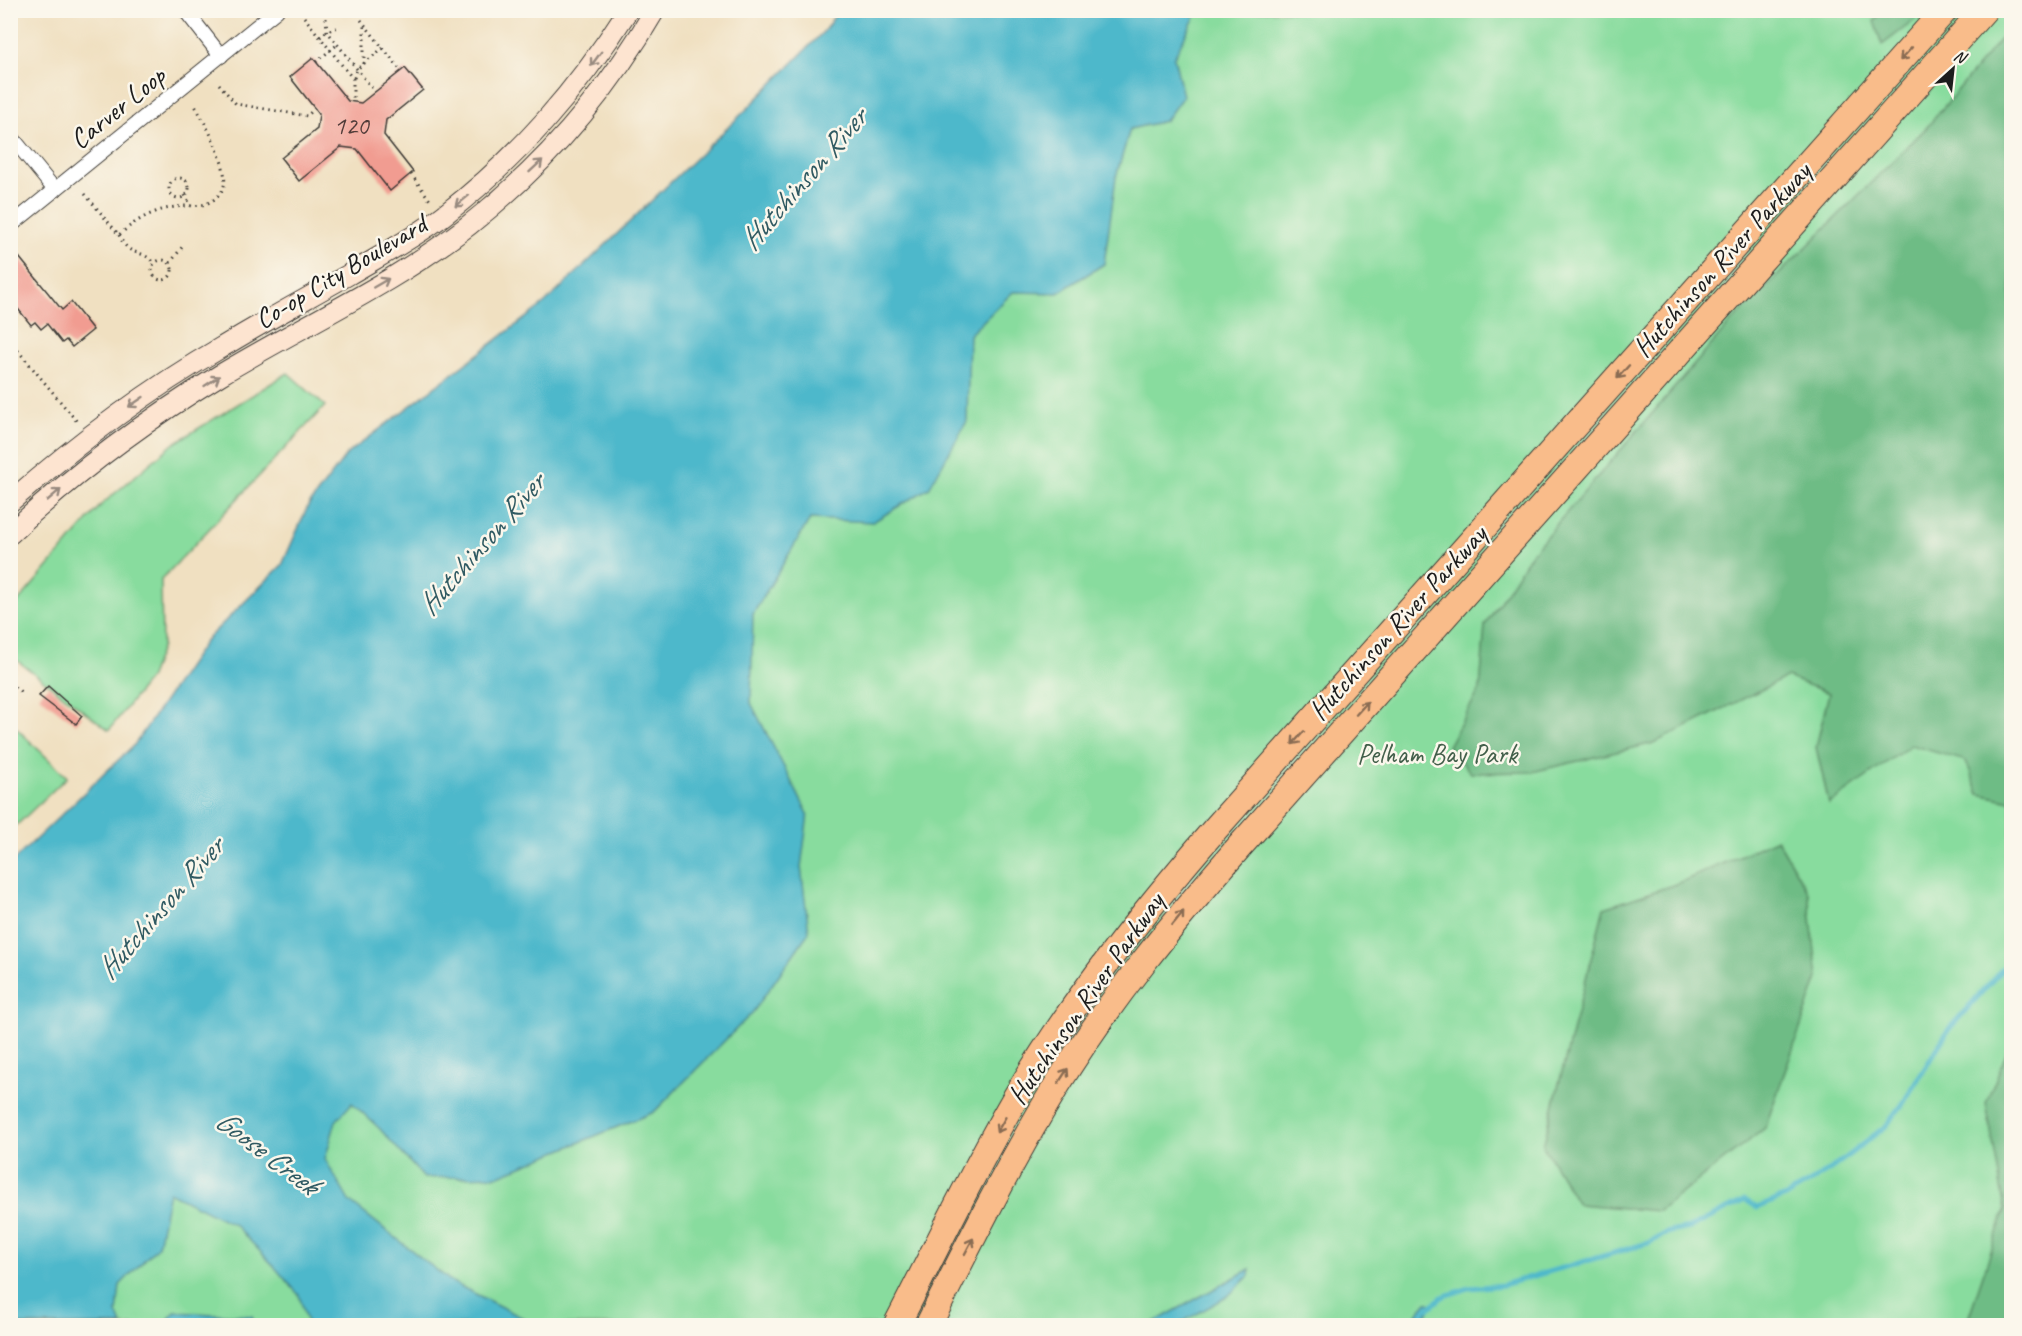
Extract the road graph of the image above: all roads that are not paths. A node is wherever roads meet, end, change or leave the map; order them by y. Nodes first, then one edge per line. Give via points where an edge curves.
1 (185, 10) edge
2 (277, 10) edge
3 (628, 10) edge
4 (655, 10) edge
5 (1945, 10) edge
6 (1984, 10) edge
7 (221, 56) junction
8 (10, 135) edge
9 (55, 190) junction
10 (10, 226) edge
11 (88, 438) junction
12 (101, 455) junction
13 (10, 502) edge
14 (10, 534) edge
15 (942, 1298) junction
16 (896, 1326) edge
17 (928, 1326) edge
18 (934, 1326) edge

1 - 7 street
2 - 7 street, Carver Loop
3 -> 11 main road, Co-op City Boulevard via 598,57 542,126 442,216 165,382
12 -> 4 main road, Co-op City Boulevard via 220,375 392,277 468,226 546,156 582,116 617,71
5 -> 16 highway, Hutchinson River Parkway via 1137,921 1022,1087
15 -> 6 highway, Hutchinson River Parkway via 1058,1083 1170,928
7 - 9 street, Carver Loop
8 - 9 street
9 - 10 street, Carver Loop
11 - 12 main road
11 - 13 main road, Co-op City Boulevard
14 -> 12 main road, Co-op City Boulevard
15 - 17 highway, Hutchinson River Parkway
15 - 18 highway

